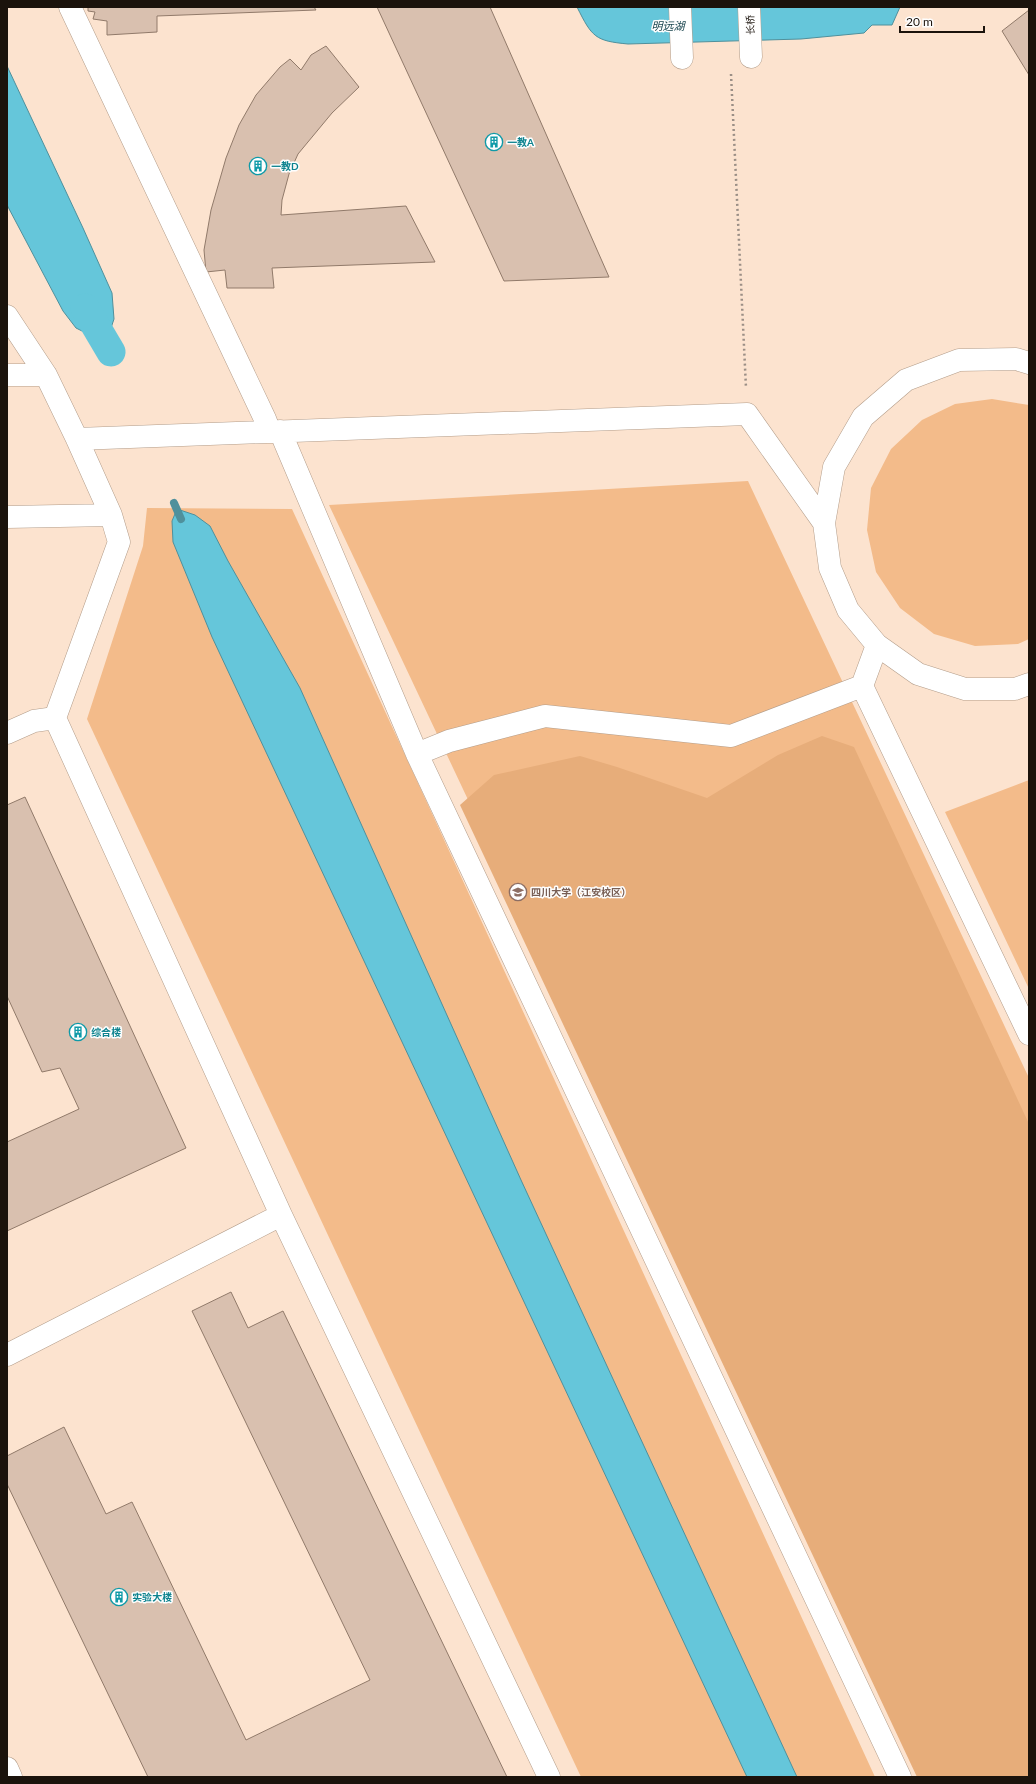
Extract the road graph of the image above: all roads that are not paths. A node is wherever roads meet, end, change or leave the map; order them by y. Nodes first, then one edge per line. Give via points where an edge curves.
1 (70, 7) edge
2 (680, 7) edge
3 (749, 7) edge
4 (750, 50) dead end
5 (682, 52) dead end
6 (7, 316) edge
7 (1029, 363) edge
8 (7, 375) edge
9 (46, 375) junction
10 (275, 432) junction
11 (77, 439) junction
12 (111, 515) junction
13 (7, 517) edge
14 (824, 523) junction
15 (877, 645) junction
16 (1029, 684) edge
17 (862, 686) junction
18 (55, 718) junction
19 (7, 733) edge
20 (417, 754) junction
21 (1029, 1034) edge
22 (281, 1215) junction
23 (7, 1355) edge
24 (7, 1768) edge
25 (11, 1777) edge
26 (549, 1777) edge
27 (900, 1777) edge

1 - 10 street via 265,419
2 - 5 street
3 - 4 street, 长桥
6 - 9 street
7 - 14 street via 1016,358 959,360 906,380 859,423 834,467
8 - 9 street
9 - 11 street
10 - 11 street
10 - 14 street via 747,414
10 - 20 street
11 - 12 street
12 - 13 street
12 - 18 street via 119,542
14 - 15 street via 830,568 848,610
15 - 16 street via 918,674 965,689 1015,689
15 - 17 street
17 - 20 street via 731,736 545,716 449,741
17 - 21 street
18 - 19 street via 34,721
18 - 22 street
20 - 27 street
22 - 23 street
22 - 26 street
24 - 25 street

